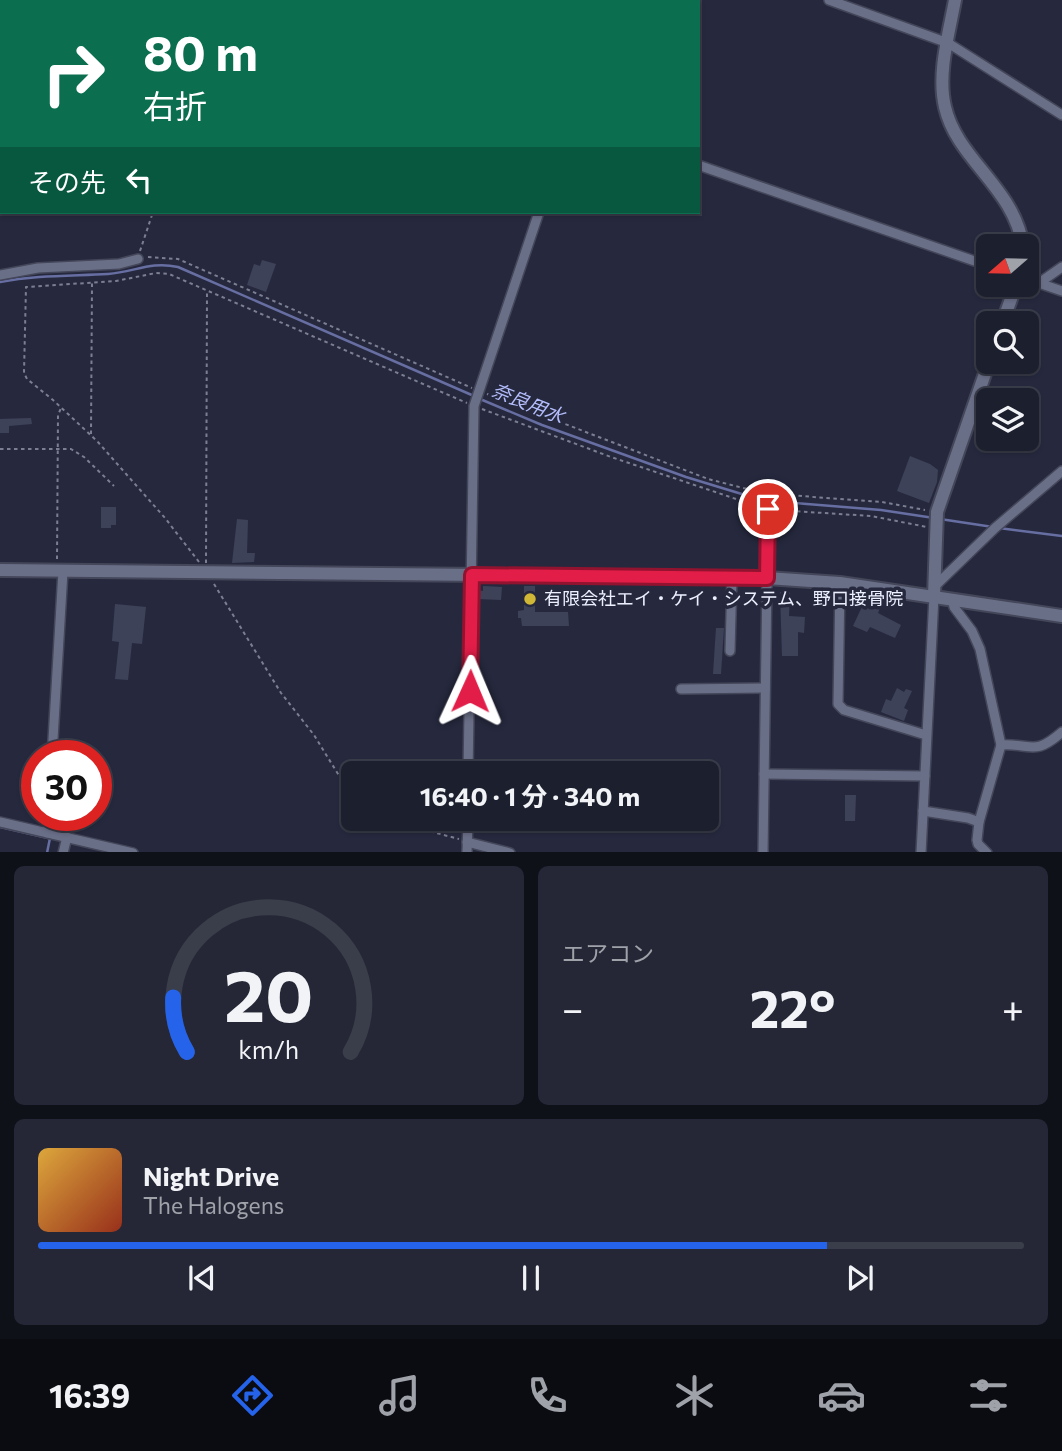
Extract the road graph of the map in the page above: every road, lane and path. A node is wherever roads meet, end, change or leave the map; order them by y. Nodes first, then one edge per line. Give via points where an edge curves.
1 (829, 0) edge
2 (955, 0) edge
3 (948, 43) junction
4 (1062, 115) edge
5 (700, 166) edge
6 (152, 214) edge
7 (538, 214) edge
8 (1021, 234) edge
9 (138, 259) junction
10 (976, 261) edge
11 (1062, 267) edge
12 (0, 275) edge
13 (1040, 282) edge
14 (92, 283) junction
15 (1040, 283) edge
16 (207, 291) junction
17 (1062, 291) edge
18 (985, 374) edge
19 (478, 390) junction
20 (474, 406) junction
21 (61, 407) junction
22 (91, 435) junction
23 (0, 449) edge
24 (1062, 471) edge
25 (114, 486) dead end
26 (768, 509) junction
27 (936, 519) junction
28 (0, 570) edge
29 (60, 571) junction
30 (206, 572) junction
31 (472, 575) junction
32 (732, 577) junction
33 (767, 578) junction
34 (841, 583) junction
35 (933, 591) junction
36 (952, 599) junction
37 (1062, 616) edge
38 (730, 652) dead end
39 (765, 688) junction
40 (681, 689) dead end
41 (1062, 732) edge
42 (926, 736) junction
43 (53, 740) edge
44 (1001, 745) junction
45 (468, 761) edge
46 (764, 774) junction
47 (925, 776) junction
48 (341, 779) edge
49 (923, 811) junction
50 (0, 822) edge
51 (979, 822) junction
52 (427, 831) edge
53 (467, 831) edge
54 (47, 833) joint
55 (67, 837) junction
56 (467, 842) junction
57 (63, 852) edge
58 (126, 852) edge
59 (467, 852) edge
60 (510, 852) edge
61 (763, 852) edge
62 (922, 852) edge
63 (987, 852) edge

1 - 3 street
2 - 3 street
3 - 4 street
3 - 8 street via 942,92 949,121 1014,212
5 - 10 street
6 - 9 path
7 - 19 street
9 - 12 street
9 - 19 path via 178,258
11 - 13 street
14 - 16 path via 156,273
14 - 21 path via 26,287 24,373
14 - 22 path
15 - 17 street
16 - 20 path
16 - 30 path
18 - 27 street
19 - 20 street
19 - 27 path via 708,479 787,495 882,502
20 - 26 path
20 - 31 street
21 - 22 path
21 - 29 path
22 - 30 path
23 - 25 path via 71,449
24 - 35 street via 995,528
26 - 27 path
26 - 33 street
27 - 35 street
28 - 29 street
29 - 30 street
29 - 43 street
30 - 31 street
30 - 48 path
31 - 32 street
31 - 45 street
32 - 33 street
32 - 38 street
33 - 34 street
33 - 39 street
34 - 35 street
34 - 42 street via 838,704 844,710
35 - 36 street
35 - 42 street
36 - 37 street
36 - 44 street via 980,649
39 - 40 street
39 - 46 street
41 - 44 street via 1041,747
42 - 47 street
44 - 51 street
46 - 47 street
46 - 61 street
47 - 49 street
49 - 51 street
49 - 62 street
50 - 54 street
51 - 63 street via 978,844
52 - 56 path
53 - 56 street
54 - 55 street
55 - 57 street
55 - 58 street
56 - 59 street
56 - 60 street

